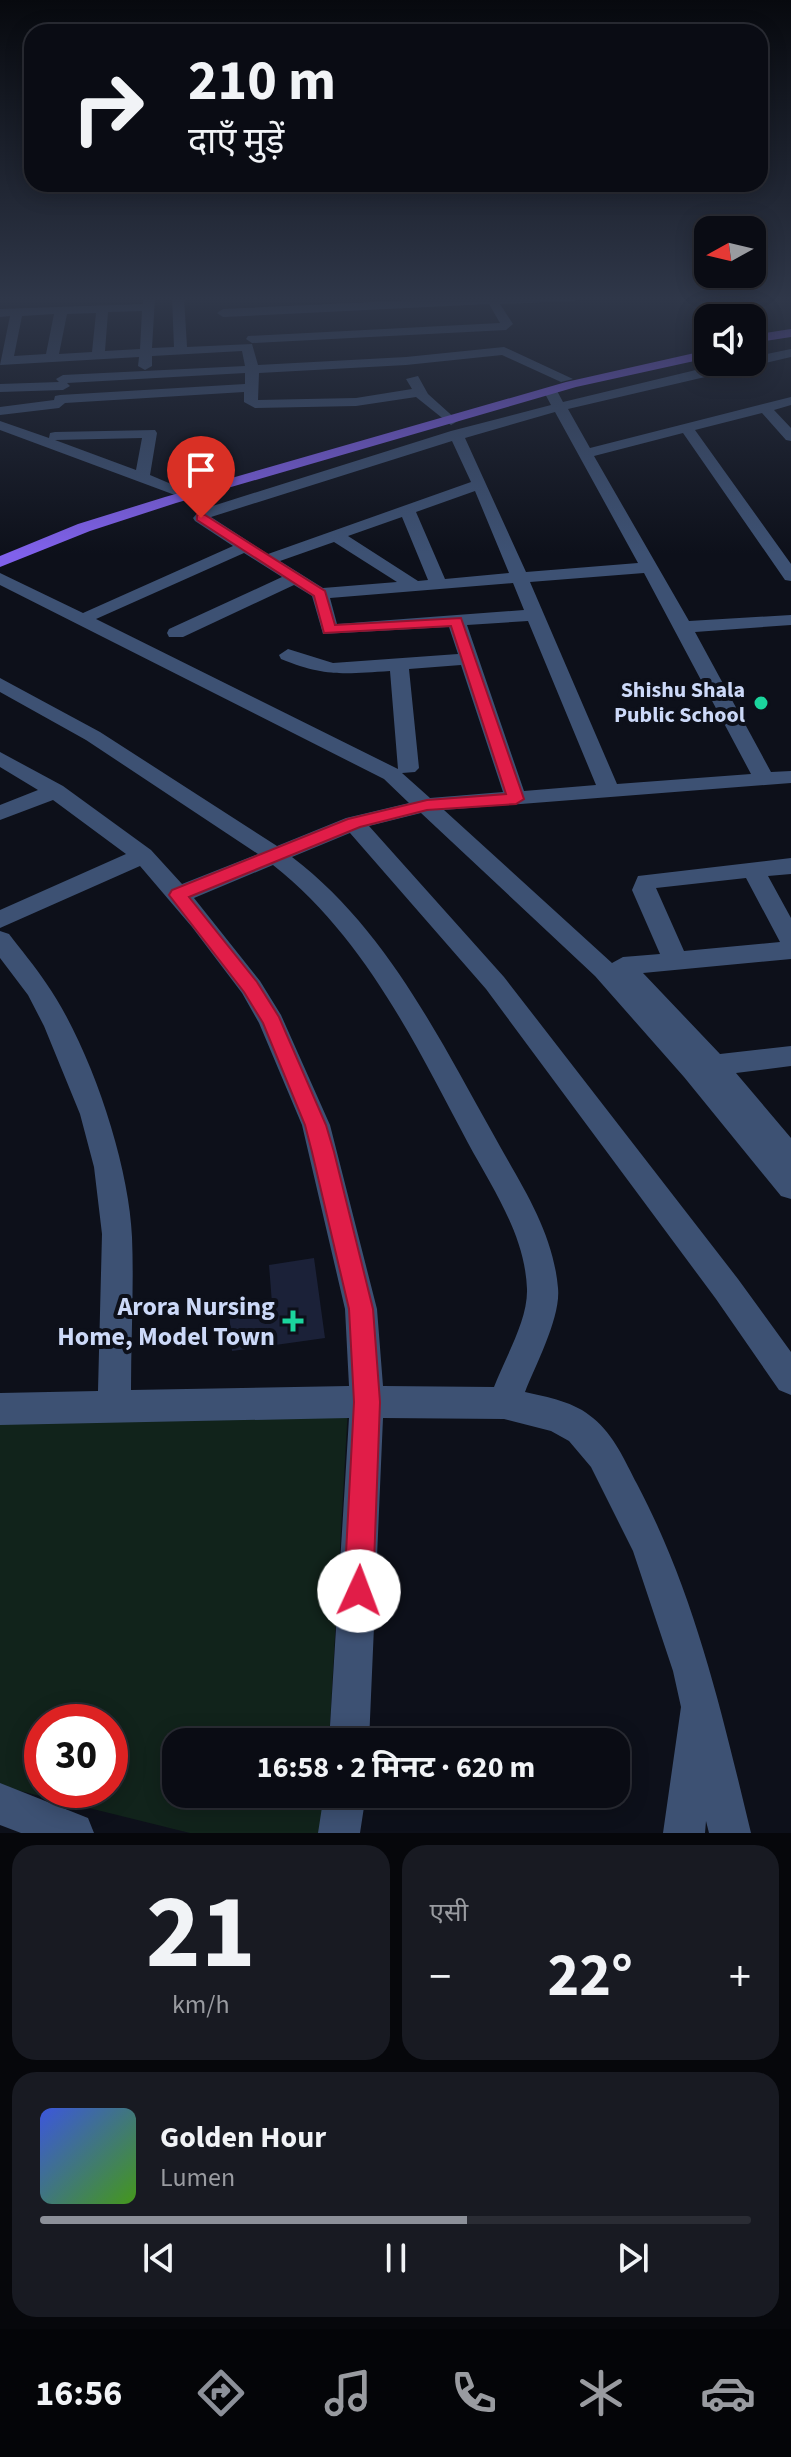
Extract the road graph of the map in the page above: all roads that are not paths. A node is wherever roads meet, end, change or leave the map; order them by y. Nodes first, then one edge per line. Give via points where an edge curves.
1 (59, 383) edge
2 (127, 383) edge
3 (145, 383) edge
4 (251, 383) edge
5 (416, 383) edge
6 (563, 383) edge
7 (597, 383) edge
8 (620, 383) edge
9 (0, 388) edge
10 (251, 388) junction
11 (420, 392) junction
12 (145, 394) junction
13 (552, 394) junction
14 (791, 401) edge
15 (765, 408) junction
16 (0, 411) edge
17 (59, 411) junction
18 (450, 423) junction
19 (0, 425) edge
20 (686, 427) junction
21 (791, 437) edge
22 (585, 454) junction
23 (142, 478) junction
24 (480, 484) junction
25 (184, 493) junction
26 (407, 510) junction
27 (335, 535) junction
28 (244, 547) junction
29 (0, 552) edge
30 (782, 552) edge
31 (266, 560) junction
32 (0, 562) edge
33 (649, 567) junction
34 (0, 569) edge
35 (791, 576) edge
36 (0, 578) edge
37 (295, 578) junction
38 (519, 579) junction
39 (439, 585) junction
40 (416, 587) junction
41 (320, 594) junction
42 (91, 615) junction
43 (533, 615) junction
44 (791, 620) edge
45 (456, 621) junction
46 (683, 627) junction
47 (176, 633) dead end
48 (288, 655) dead end
49 (469, 659) junction
50 (399, 664) junction
51 (0, 684) edge
52 (0, 758) edge
53 (408, 768) junction
54 (791, 777) edge
55 (764, 779) junction
56 (55, 791) junction
57 (609, 791) junction
58 (516, 799) junction
59 (436, 804) junction
60 (0, 813) edge
61 (354, 823) junction
62 (274, 854) junction
63 (143, 855) junction
64 (791, 866) edge
65 (753, 869) junction
66 (178, 895) junction
67 (0, 920) edge
68 (0, 940) edge
69 (791, 940) edge
70 (791, 950) edge
71 (676, 962) junction
72 (623, 966) junction
73 (791, 1056) edge
74 (714, 1065) junction
75 (791, 1159) edge
76 (791, 1187) edge
77 (791, 1379) edge
78 (367, 1402) junction
79 (504, 1403) junction
80 (114, 1408) junction
81 (0, 1409) edge
82 (698, 1699) junction
83 (350, 1728) edge
84 (343, 1808) edge
85 (11, 1816) edge
86 (73, 1833) edge
87 (339, 1833) edge
88 (684, 1833) edge
89 (730, 1833) edge

1 - 17 street
2 - 17 street
3 - 12 street
4 - 10 street
5 - 11 street
6 - 13 main road
7 - 13 main road
8 - 13 street
9 - 17 street
10 - 11 street via 251,402 260,405 356,402
10 - 12 street
11 - 18 street
12 - 17 street
13 - 18 street
13 - 18 main road
13 - 22 street
14 - 15 street
15 - 20 street
15 - 21 street
16 - 17 street
17 - 19 street
17 - 23 street
17 - 23 street via 153,435
18 - 24 street
18 - 25 main road
18 - 28 street via 201,518
20 - 22 street
20 - 30 street
22 - 33 street
23 - 25 street
24 - 26 street
24 - 38 street
25 - 29 main road via 68,524
25 - 32 main road
26 - 27 street
26 - 39 street
27 - 31 street
27 - 40 street
28 - 31 street
28 - 42 street
30 - 35 street
31 - 37 street
33 - 38 street
33 - 46 street
34 - 42 street
36 - 59 street via 369,761
37 - 41 street
37 - 47 street
38 - 39 street
38 - 43 street
39 - 40 street
40 - 41 street
41 - 45 street via 326,627 333,631
42 - 53 street
43 - 45 street
43 - 57 street
44 - 46 street
45 - 49 street
46 - 55 street
48 - 50 street via 324,669
49 - 50 street
49 - 58 street
50 - 53 street
51 - 62 street via 93,736
52 - 56 street
53 - 59 street
54 - 55 street
55 - 57 street
56 - 60 street
56 - 63 street
57 - 58 street
58 - 59 street
59 - 61 street
59 - 72 street
59 - 76 street via 604,970
61 - 62 street
61 - 77 street via 495,983
62 - 66 street
62 - 79 street via 322,897 374,957 413,1014 534,1237 543,1291
63 - 66 street
63 - 67 street
64 - 65 street
65 - 69 street
65 - 71 street via 646,881 644,890
66 - 78 street via 272,1022 316,1125 361,1309
68 - 80 street via 38,990 57,1026 94,1114 108,1167 117,1234
70 - 71 street
71 - 72 street
72 - 74 street
73 - 74 street
74 - 75 street
78 - 79 street
78 - 80 street
78 - 83 street
79 - 82 street via 557,1416 581,1429 603,1455 649,1544
80 - 81 street
82 - 88 street
82 - 89 street
84 - 87 street
85 - 86 street

